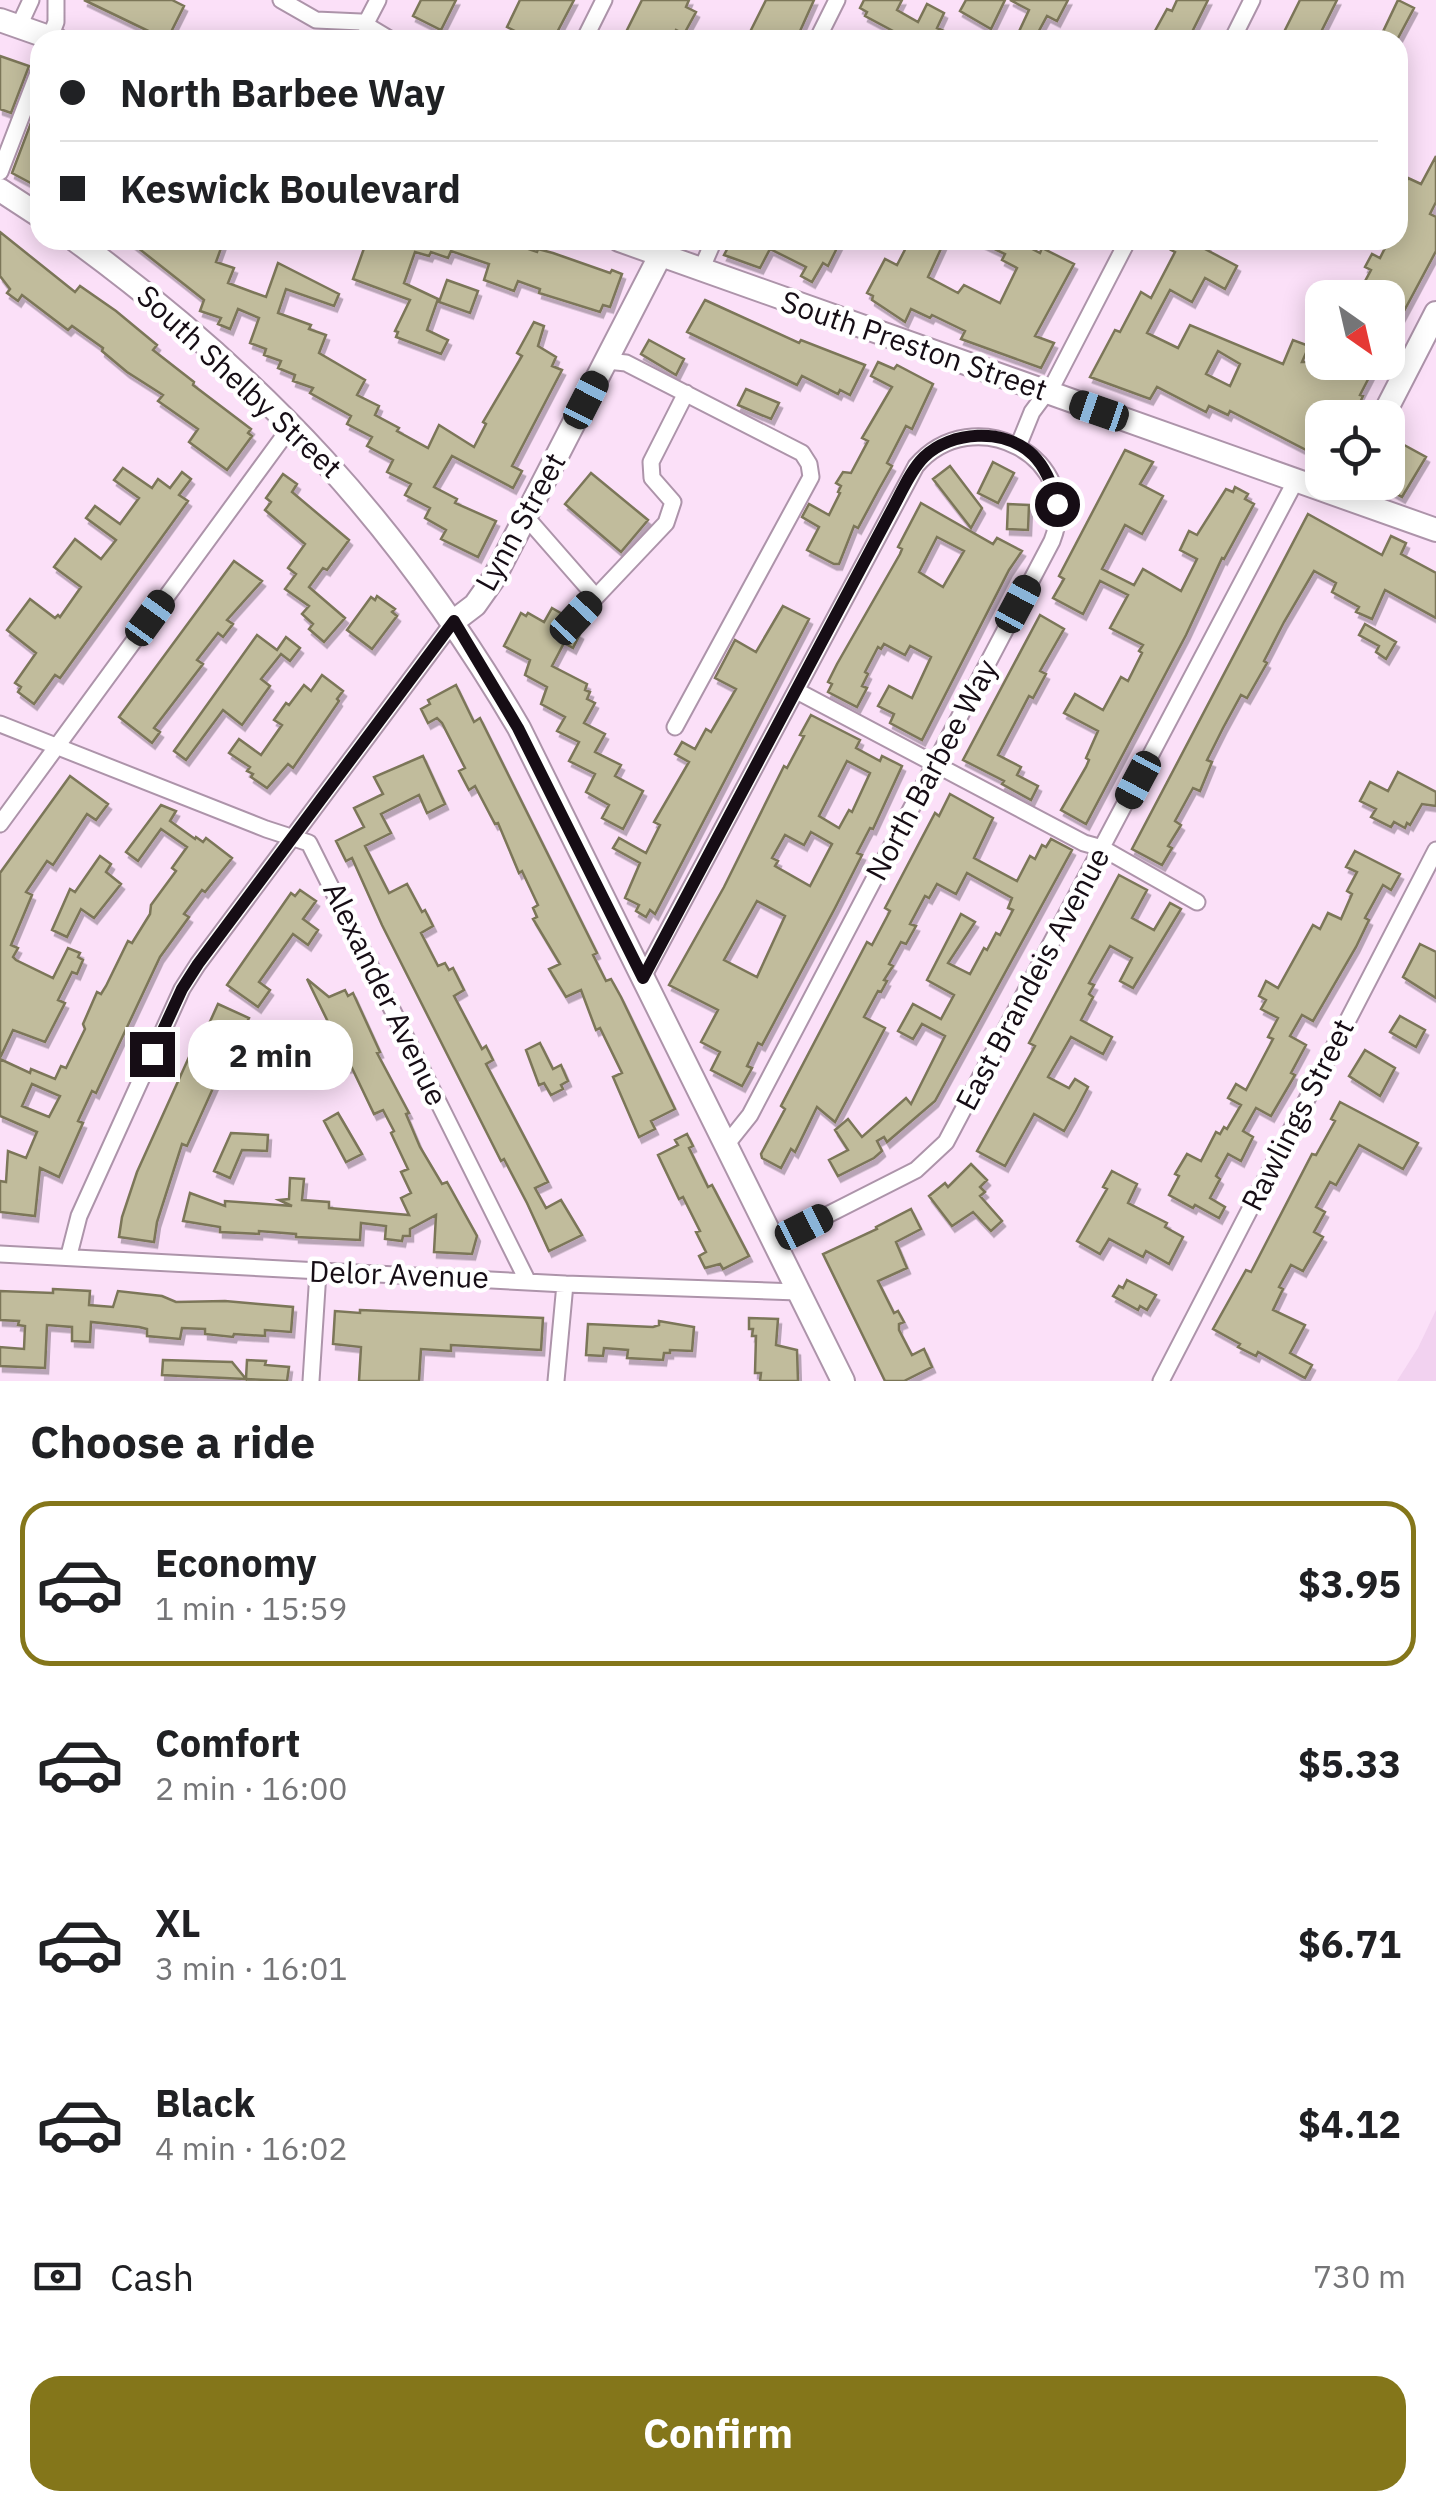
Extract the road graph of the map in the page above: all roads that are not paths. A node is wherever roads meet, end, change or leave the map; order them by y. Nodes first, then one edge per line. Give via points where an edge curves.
1 (31, 0) edge
2 (56, 0) edge
3 (281, 0) edge
4 (378, 0) edge
5 (604, 0) edge
6 (837, 0) edge
7 (1252, 0) edge
8 (9, 23) edge
9 (365, 24) junction
10 (54, 30) edge
11 (375, 30) edge
12 (589, 30) edge
13 (822, 30) edge
14 (1237, 30) edge
15 (30, 94) edge
16 (0, 172) edge
17 (0, 190) edge
18 (30, 210) edge
19 (88, 250) edge
20 (649, 250) edge
21 (709, 250) edge
22 (1123, 250) edge
23 (661, 254) junction
24 (700, 270) junction
25 (1436, 314) edge
26 (607, 361) junction
27 (686, 393) junction
28 (1046, 393) junction
29 (1391, 400) edge
30 (292, 424) junction
31 (1018, 444) junction
32 (1296, 480) junction
33 (1305, 482) edge
34 (1370, 500) edge
35 (526, 517) junction
36 (1436, 530) edge
37 (596, 597) junction
38 (576, 618) dead end
39 (454, 621) junction
40 (797, 691) junction
41 (0, 724) edge
42 (675, 727) dead end
43 (55, 746) junction
44 (935, 764) junction
45 (0, 824) edge
46 (293, 837) junction
47 (1102, 848) junction
48 (1436, 850) edge
49 (1197, 902) dead end
50 (643, 978) junction
51 (726, 1145) junction
52 (774, 1242) junction
53 (0, 1254) edge
54 (69, 1256) junction
55 (318, 1272) junction
56 (527, 1280) junction
57 (566, 1284) junction
58 (798, 1292) junction
59 (311, 1381) edge
60 (556, 1381) edge
61 (843, 1381) edge
62 (1161, 1381) edge

1 - 8 street
2 - 10 street
3 - 9 street via 316,20
4 - 9 street
5 - 12 street
6 - 13 street
7 - 14 street
9 - 11 street
15 - 16 street
17 - 18 main road
19 - 30 main road, South Shelby Street via 154,299
20 - 23 main road, South Preston Street
21 - 24 street
22 - 28 street
23 - 24 main road, South Preston Street
23 - 26 main road, Lynn Street
24 - 28 main road, South Preston Street
25 - 29 main road
26 - 27 street
26 - 35 main road, Lynn Street
27 - 37 street via 651,462 652,478 673,502 671,512
27 - 42 street via 802,453 811,477
28 - 31 street
28 - 32 main road, South Preston Street
30 - 39 main road, South Shelby Street via 380,522
30 - 43 street
31 - 40 street via 968,436 925,456
31 - 44 street, North Barbee Way via 1034,456 1054,492 1056,532
32 - 33 main road, South Preston Street
32 - 47 street, East Brandeis Avenue
34 - 36 main road, South Preston Street
35 - 37 street
35 - 39 main road, Lynn Street via 475,605
37 - 38 street
39 - 46 street
39 - 50 main road, South Shelby Street via 518,728
40 - 44 street
40 - 50 street
41 - 43 street, Alexander Avenue
43 - 45 street
43 - 46 street, Alexander Avenue
44 - 47 street
44 - 51 street, North Barbee Way via 750,1115
46 - 54 street via 182,989 79,1216
46 - 56 street, Alexander Avenue via 315,852
47 - 49 street
47 - 52 street, East Brandeis Avenue via 946,1142 916,1170
48 - 62 street, Rawlings Street
50 - 51 main road, South Shelby Street
51 - 52 main road, South Shelby Street
52 - 58 main road, South Shelby Street
53 - 54 street, Delor Avenue
54 - 55 street, Delor Avenue
55 - 56 street, Delor Avenue
55 - 59 street
56 - 57 street, Delor Avenue
57 - 58 street, Delor Avenue
57 - 60 street
58 - 61 main road, South Shelby Street

